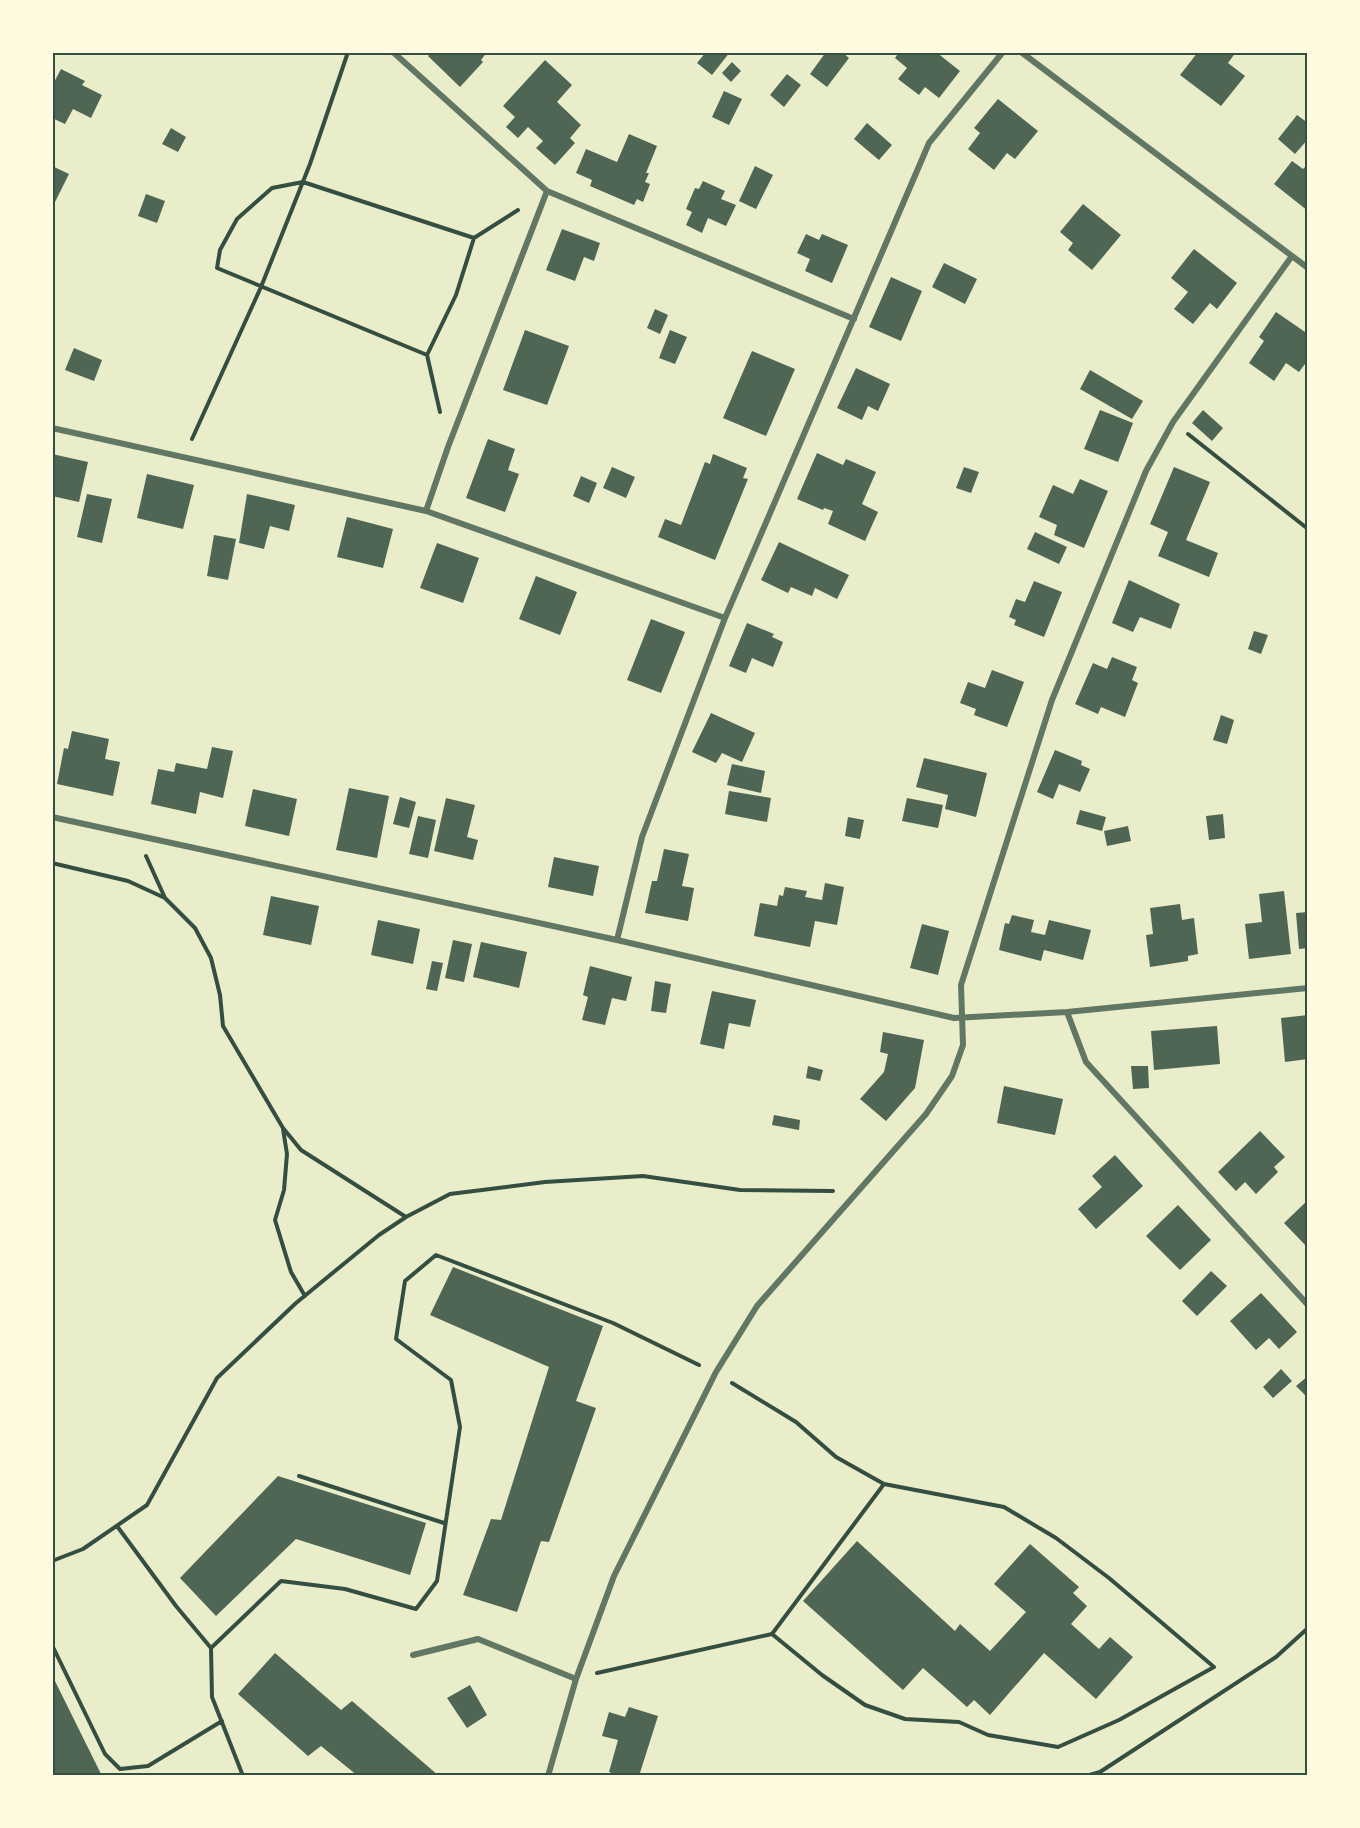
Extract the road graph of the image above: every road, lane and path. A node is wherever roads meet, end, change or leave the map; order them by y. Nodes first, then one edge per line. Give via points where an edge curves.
1 (348, 52) edge
2 (393, 52) edge
3 (1003, 52) edge
4 (1021, 52) edge
5 (303, 182) junction
6 (547, 191) junction
7 (474, 238) junction
8 (1292, 256) junction
9 (1308, 268) edge
10 (261, 287) junction
11 (854, 319) junction
12 (427, 355) junction
13 (1173, 422) junction
14 (52, 428) edge
15 (448, 447) junction
16 (184, 456) junction
17 (426, 512) junction
18 (1308, 529) edge
19 (725, 618) junction
20 (52, 817) edge
21 (137, 836) junction
22 (52, 863) edge
23 (165, 898) junction
24 (617, 940) junction
25 (1308, 988) edge
26 (1067, 1012) junction
27 (963, 1018) junction
28 (283, 1128) junction
29 (849, 1199) junction
30 (406, 1217) junction
31 (305, 1296) junction
32 (1308, 1305) edge
33 (716, 1372) junction
34 (299, 1476) dead end
35 (884, 1484) junction
36 (444, 1523) junction
37 (117, 1526) junction
38 (52, 1562) edge
39 (1308, 1628) edge
40 (772, 1634) junction
41 (52, 1645) edge
42 (211, 1648) junction
43 (413, 1655) dead end
44 (576, 1679) junction
45 (222, 1721) junction
46 (243, 1776) edge
47 (548, 1776) edge
48 (1086, 1776) edge

1 - 5 path
2 - 6 street
3 - 11 street via 929,143
4 - 8 street
5 - 7 path
5 - 10 path
5 - 10 path via 272,188 237,219 220,250 218,268
6 - 7 path
6 - 11 street
6 - 15 street
7 - 12 path via 456,295
8 - 9 street
8 - 13 street
10 - 12 path
10 - 16 path
11 - 19 street
12 - 15 path
13 - 18 path
13 - 27 street via 1146,471 1052,700 961,985
14 - 16 street
15 - 17 street
16 - 17 street
17 - 19 street
19 - 24 street via 642,837
20 - 21 street
21 - 23 path
21 - 24 street
22 - 23 path via 128,881
23 - 28 path via 195,928 211,958 223,1026
24 - 27 street
25 - 26 street
26 - 27 street
26 - 32 street via 1086,1062
27 - 29 street via 963,1045 952,1076 926,1114
28 - 30 path via 301,1150
28 - 31 path via 287,1154 284,1190 275,1220 291,1272
29 - 30 path via 832,1190 740,1190 643,1176 545,1182 450,1194
29 - 33 street via 757,1306
30 - 31 path
31 - 37 path via 217,1378 147,1504
33 - 35 path via 796,1422 836,1457
33 - 36 path via 613,1323 436,1255 405,1281 396,1338 451,1380 460,1427
33 - 44 street via 614,1576
34 - 36 path
35 - 40 path
35 - 40 path via 1004,1507 1056,1538 1109,1578 1214,1667 1119,1720 1058,1747 988,1735 959,1722 905,1719 865,1705
36 - 42 path via 437,1581 416,1609 345,1589 281,1581
37 - 38 path via 83,1549
37 - 42 path
39 - 48 path via 1276,1657 1100,1772
40 - 44 path
41 - 45 path via 105,1754 120,1769 148,1766
42 - 45 path via 212,1697
43 - 44 street via 478,1639
44 - 47 street
45 - 46 path

